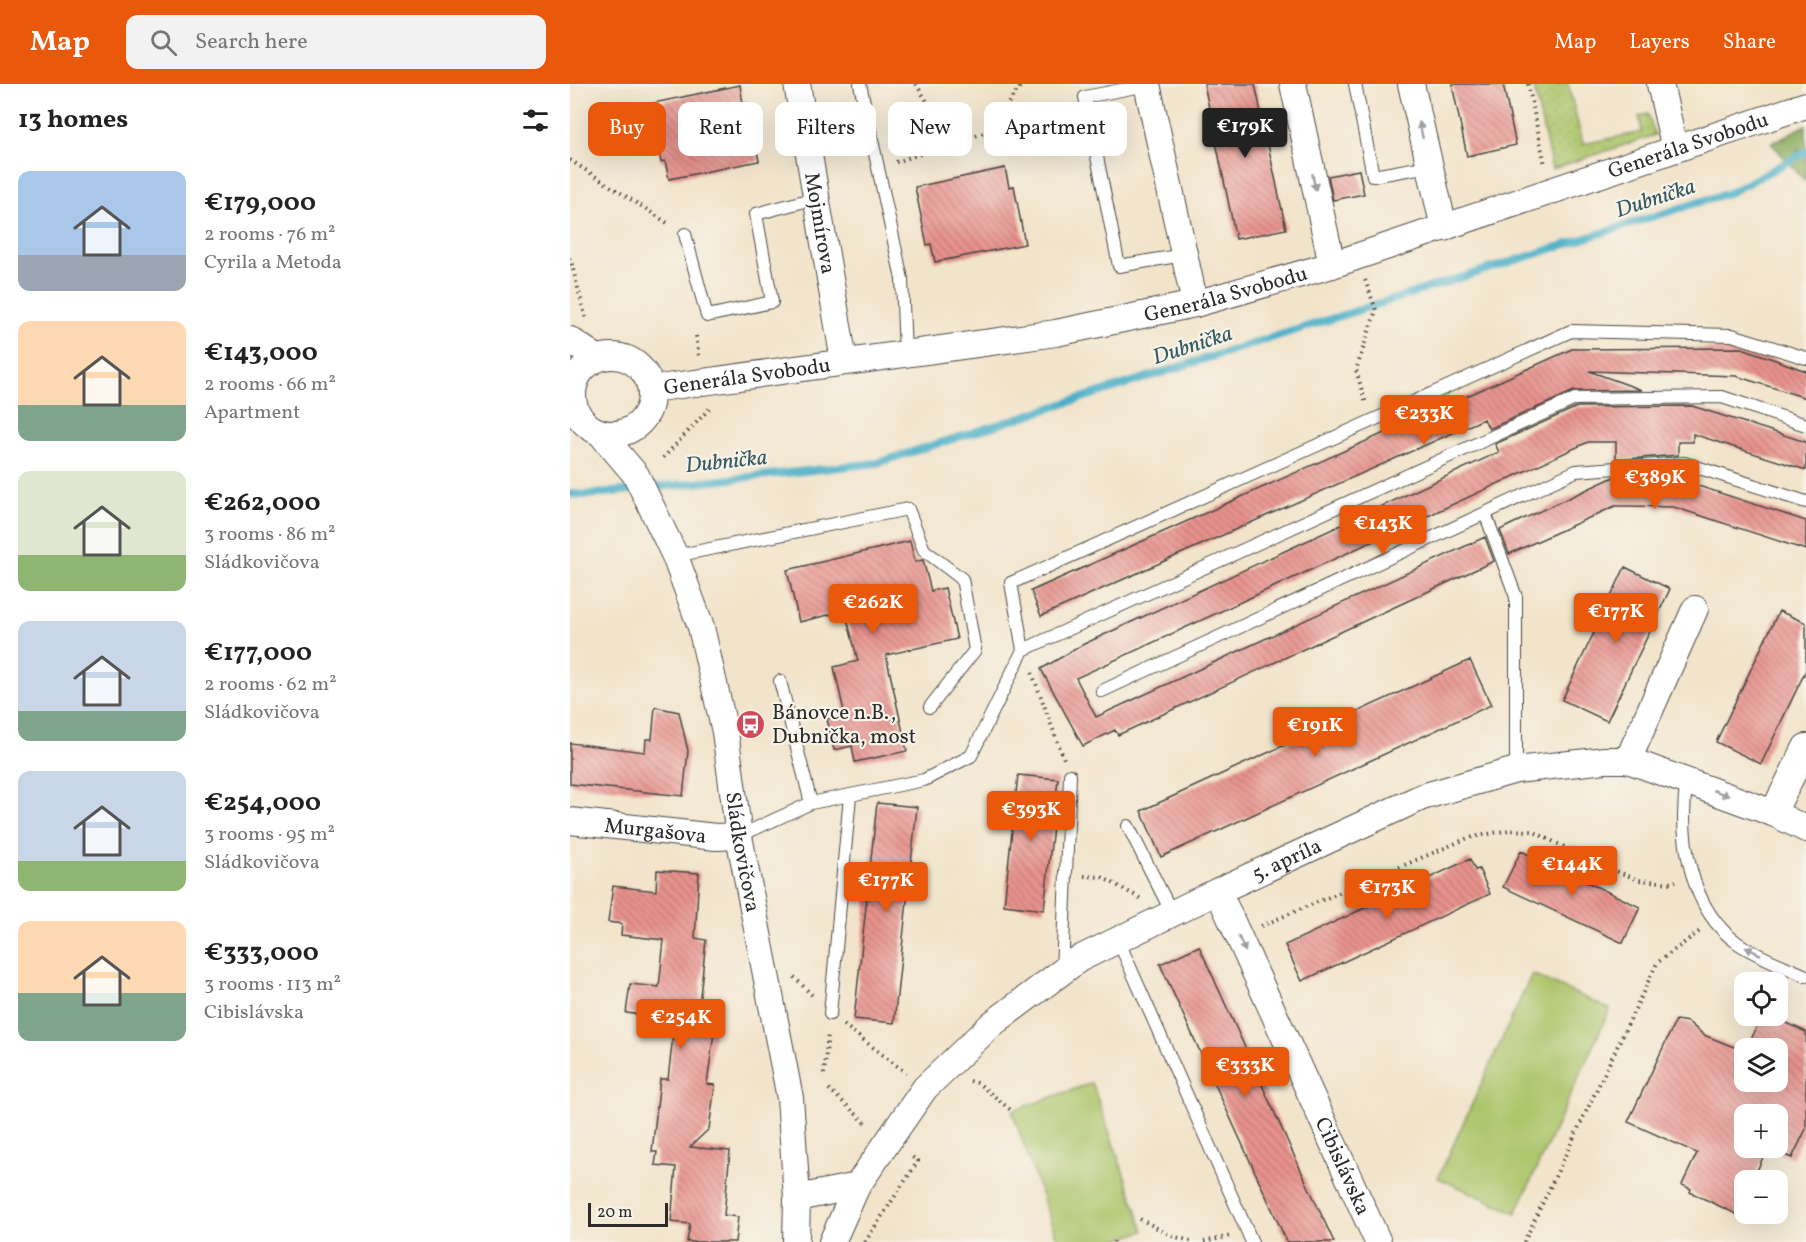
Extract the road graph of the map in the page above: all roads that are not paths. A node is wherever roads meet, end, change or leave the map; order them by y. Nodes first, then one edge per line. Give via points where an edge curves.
1 (797, 84) edge
2 (860, 84) edge
3 (1147, 84) edge
4 (1293, 84) edge
5 (1354, 84) edge
6 (1411, 84) edge
7 (1660, 84) edge
8 (1806, 85) edge
9 (1806, 105) edge
10 (1779, 115) junction
11 (1675, 149) junction
12 (1429, 166) junction
13 (816, 198) junction
14 (1444, 228) junction
15 (685, 234) road end
16 (1183, 255) junction
17 (1332, 265) junction
18 (1195, 304) junction
19 (578, 331) edge
20 (905, 353) junction
21 (597, 358) junction
22 (1806, 358) edge
23 (844, 361) junction
24 (652, 389) junction
25 (573, 399) edge
26 (1806, 425) edge
27 (635, 429) junction
28 (602, 435) junction
29 (636, 475) junction
30 (1806, 501) edge
31 (1485, 513) junction
32 (675, 556) junction
33 (1695, 609) dead end
34 (1023, 650) junction
35 (780, 681) dead end
36 (1102, 691) dead end
37 (930, 707) dead end
38 (1806, 747) edge
39 (1616, 760) junction
40 (1516, 770) junction
41 (1070, 775) road end
42 (1688, 780) junction
43 (850, 796) junction
44 (811, 803) junction
45 (1773, 813) junction
46 (570, 821) edge
47 (1128, 826) dead end
48 (1806, 829) edge
49 (739, 836) junction
50 (1218, 891) junction
51 (1161, 909) junction
52 (1118, 940) junction
53 (1062, 972) junction
54 (1806, 976) edge
55 (830, 1014) road end
56 (856, 1186) junction
57 (797, 1198) junction
58 (796, 1242) edge
59 (832, 1242) edge
60 (1252, 1242) edge
61 (1378, 1242) edge

1 - 13 street, Mojmírova
2 - 20 lane via 902,279
3 - 16 street
3 - 16 lane via 1085,97 1119,266
4 -> 17 street
5 - 12 lane via 1373,176
12 -> 6 street
7 - 11 street
8 - 10 street
9 - 10 street, Generála Svobodu
10 - 11 street, Generála Svobodu
11 - 14 street, Generála Svobodu
12 - 14 street
13 - 15 lane via 756,214 772,302 706,316
13 - 23 street, Mojmírova
14 - 17 street, Generála Svobodu
16 - 18 street
17 - 18 street, Generála Svobodu
18 - 20 street, Generála Svobodu via 1056,333
19 - 21 street
20 - 23 street, Generála Svobodu
21 - 24 street via 624,357 643,369
21 - 25 street via 582,369
22 - 34 lane via 1732,335 1571,331 1011,583
23 - 24 street, Generála Svobodu
24 - 27 street via 650,411
25 - 28 street
26 - 34 lane via 1722,397 1575,399
27 - 28 street
27 - 29 street, Sládkovičova
28 - 29 street, Sládkovičova
29 - 32 street, Sládkovičova
30 - 31 lane via 1684,463 1576,471
31 - 36 lane
31 - 40 lane via 1516,597
32 - 37 lane via 908,508 924,550 962,579 975,650
32 - 49 street, Sládkovičova via 701,627 725,732
33 - 39 street
34 - 43 lane via 971,756 924,780
35 - 44 lane
38 - 45 street
39 - 40 street, 5. apríla
39 - 42 street, 5. apríla
40 - 50 street, 5. apríla via 1422,797
41 - 53 lane
42 -> 45 street, 5. apríla
54 -> 42 lane via 1739,944 1711,919 1693,875 1683,808
43 - 44 lane
43 - 55 lane
44 - 49 lane
45 - 48 street, 5. apríla
46 - 49 street, Murgašova via 716,837
47 - 51 lane
49 - 57 street, Sládkovičova via 790,1098
50 - 51 street, 5. apríla
50 -> 61 street, Cibislávska
51 - 52 street, 5. apríla
52 - 53 street, 5. apríla
52 - 60 lane
53 - 56 street, 5. apríla via 992,1024 925,1088
56 - 57 street
56 - 59 street, 5. apríla
57 - 58 street, Sládkovičova

